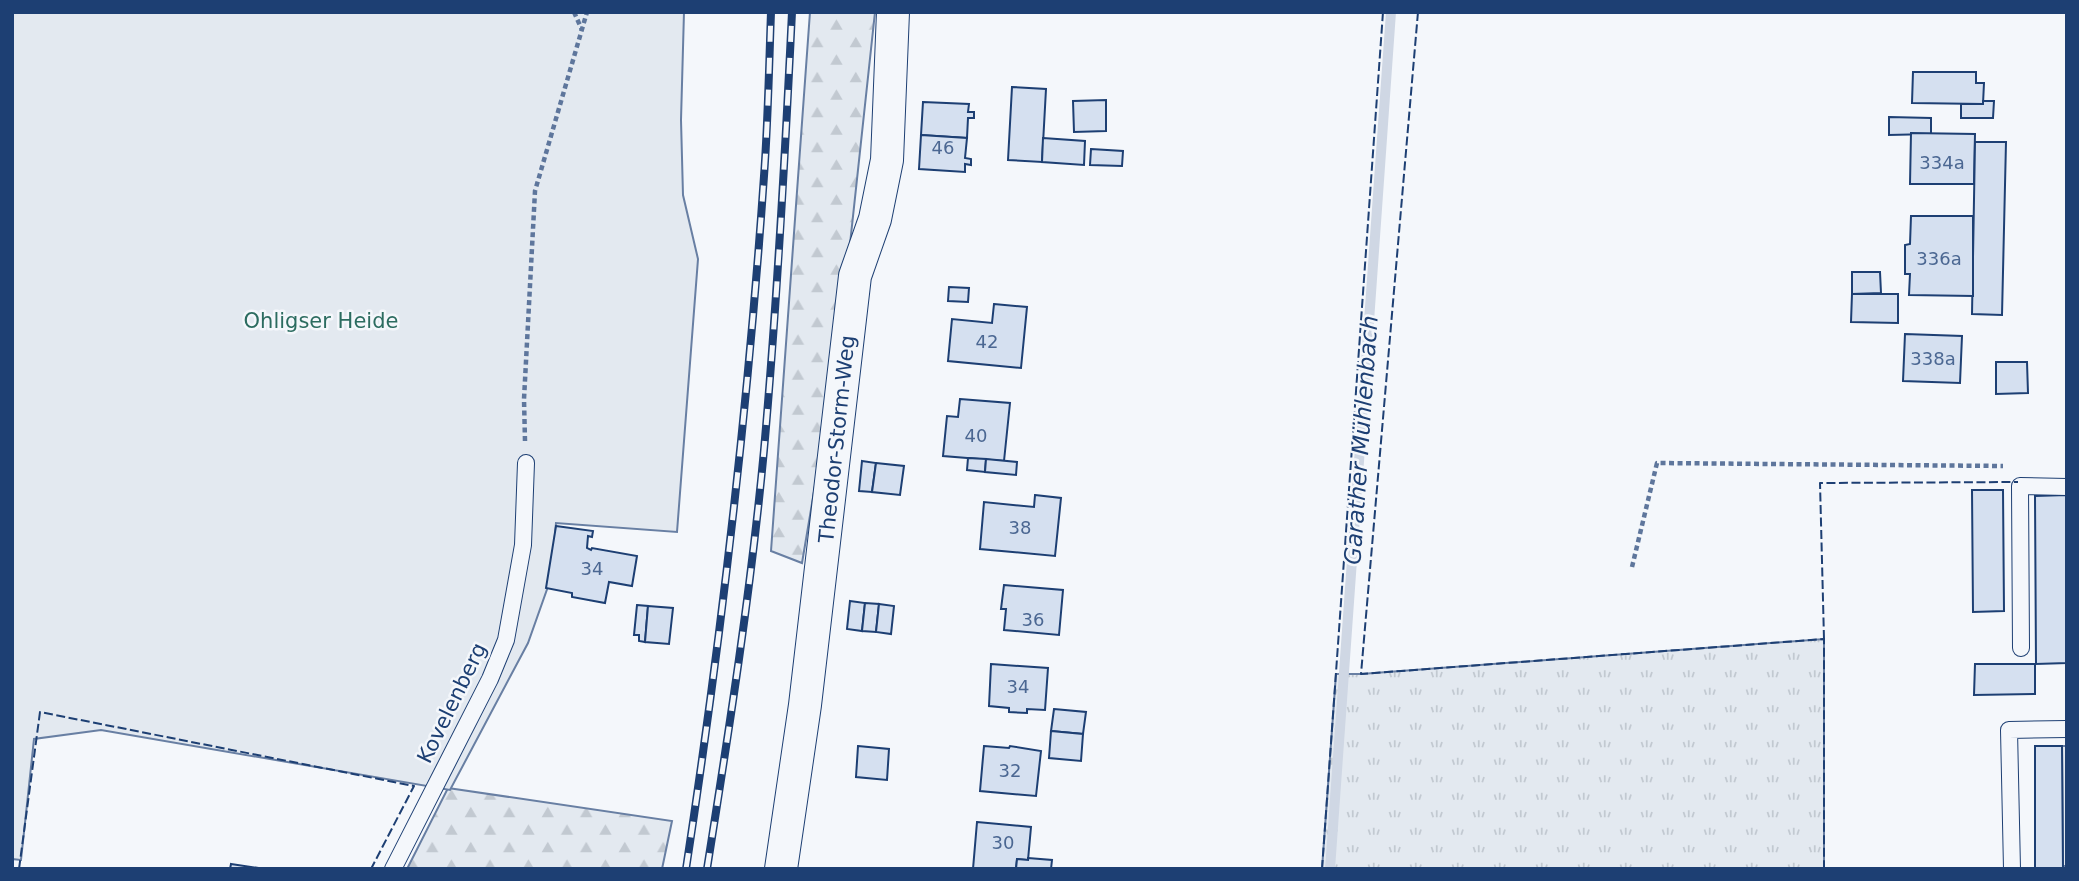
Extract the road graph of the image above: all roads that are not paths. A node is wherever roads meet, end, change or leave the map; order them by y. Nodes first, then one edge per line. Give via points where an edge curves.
1 (893, 12) edge
2 (526, 463) road end
3 (2067, 487) edge
4 (2021, 649) dead end
5 (2067, 729) edge
6 (393, 869) edge
7 (781, 869) edge
8 (2012, 869) edge

1 - 7 street, Theodor-Storm-Weg via 887,160 875,219 855,276 809,678
2 - 6 lane, Kovelenberg via 523,545 506,640
3 - 4 lane via 2020,486
5 - 8 lane via 2009,730

